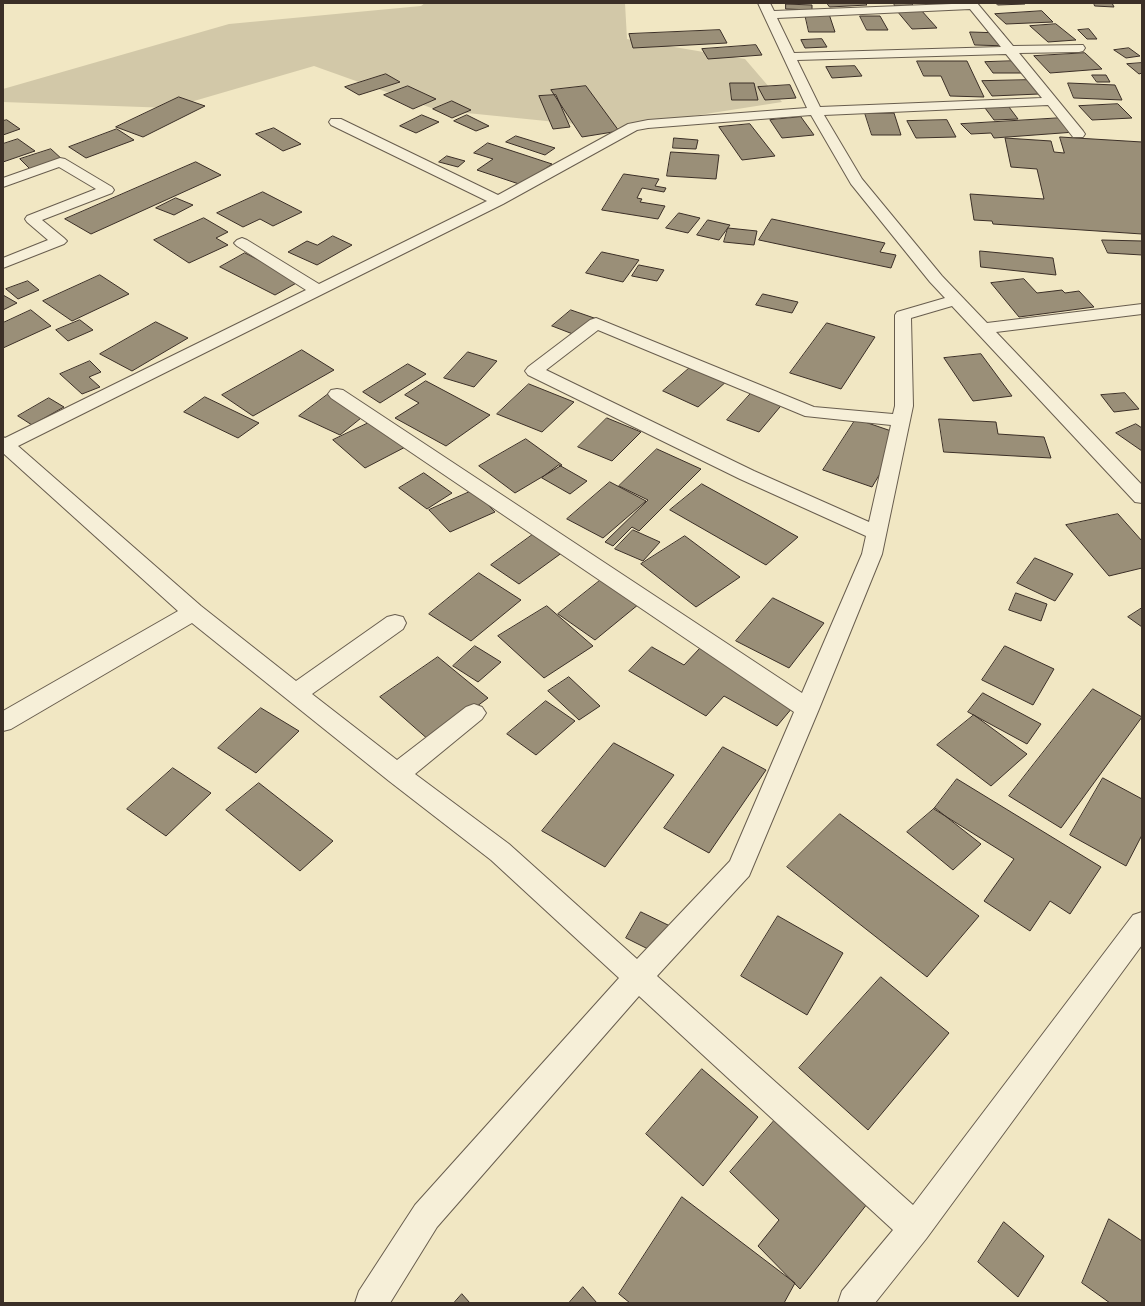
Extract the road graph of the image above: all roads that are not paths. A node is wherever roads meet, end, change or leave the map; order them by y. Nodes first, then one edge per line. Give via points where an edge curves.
1 (764, 3) edge
2 (972, 4) edge
3 (770, 15) junction
4 (1079, 48) dead end
5 (1011, 52) junction
6 (789, 57) junction
7 (1052, 101) junction
8 (815, 110) junction
9 (336, 122) dead end
10 (1078, 134) dead end
11 (3, 183) edge
12 (498, 201) junction
13 (242, 243) dead end
14 (3, 263) edge
15 (318, 290) junction
16 (955, 300) junction
17 (1142, 309) edge
18 (982, 329) junction
19 (337, 394) dead end
20 (901, 420) junction
21 (4, 445) edge
22 (1142, 497) edge
23 (877, 533) junction
24 (193, 612) junction
25 (395, 623) dead end
26 (296, 693) junction
27 (808, 709) junction
28 (474, 712) dead end
29 (3, 722) edge
30 (397, 774) junction
31 (1142, 924) edge
32 (638, 977) junction
33 (915, 1228) junction
34 (371, 1303) edge
35 (854, 1303) edge

1 - 3 street
2 - 3 street
2 - 5 street
3 - 6 street
4 - 5 street
5 - 6 street
5 - 7 street
6 - 8 street
7 - 8 street
7 - 10 street
8 - 12 street via 648,124 633,128
8 - 16 street via 856,181
9 - 12 street
11 - 14 street via 60,162 107,190 32,219 59,240
12 - 15 street
13 - 15 street
15 - 21 street
16 - 18 street
16 - 20 street via 903,316 904,406
17 - 18 street
18 - 22 street
19 - 27 street
20 - 23 street
20 - 23 street via 811,412 596,324 534,371 747,475
21 - 24 street
23 - 27 street via 872,554
24 - 26 street
24 - 29 street
25 - 26 street
26 - 30 street
27 - 32 street via 740,868
28 - 30 street
30 - 32 street via 500,852
31 - 33 street
32 - 33 street
32 - 34 street via 426,1216
33 - 35 street

